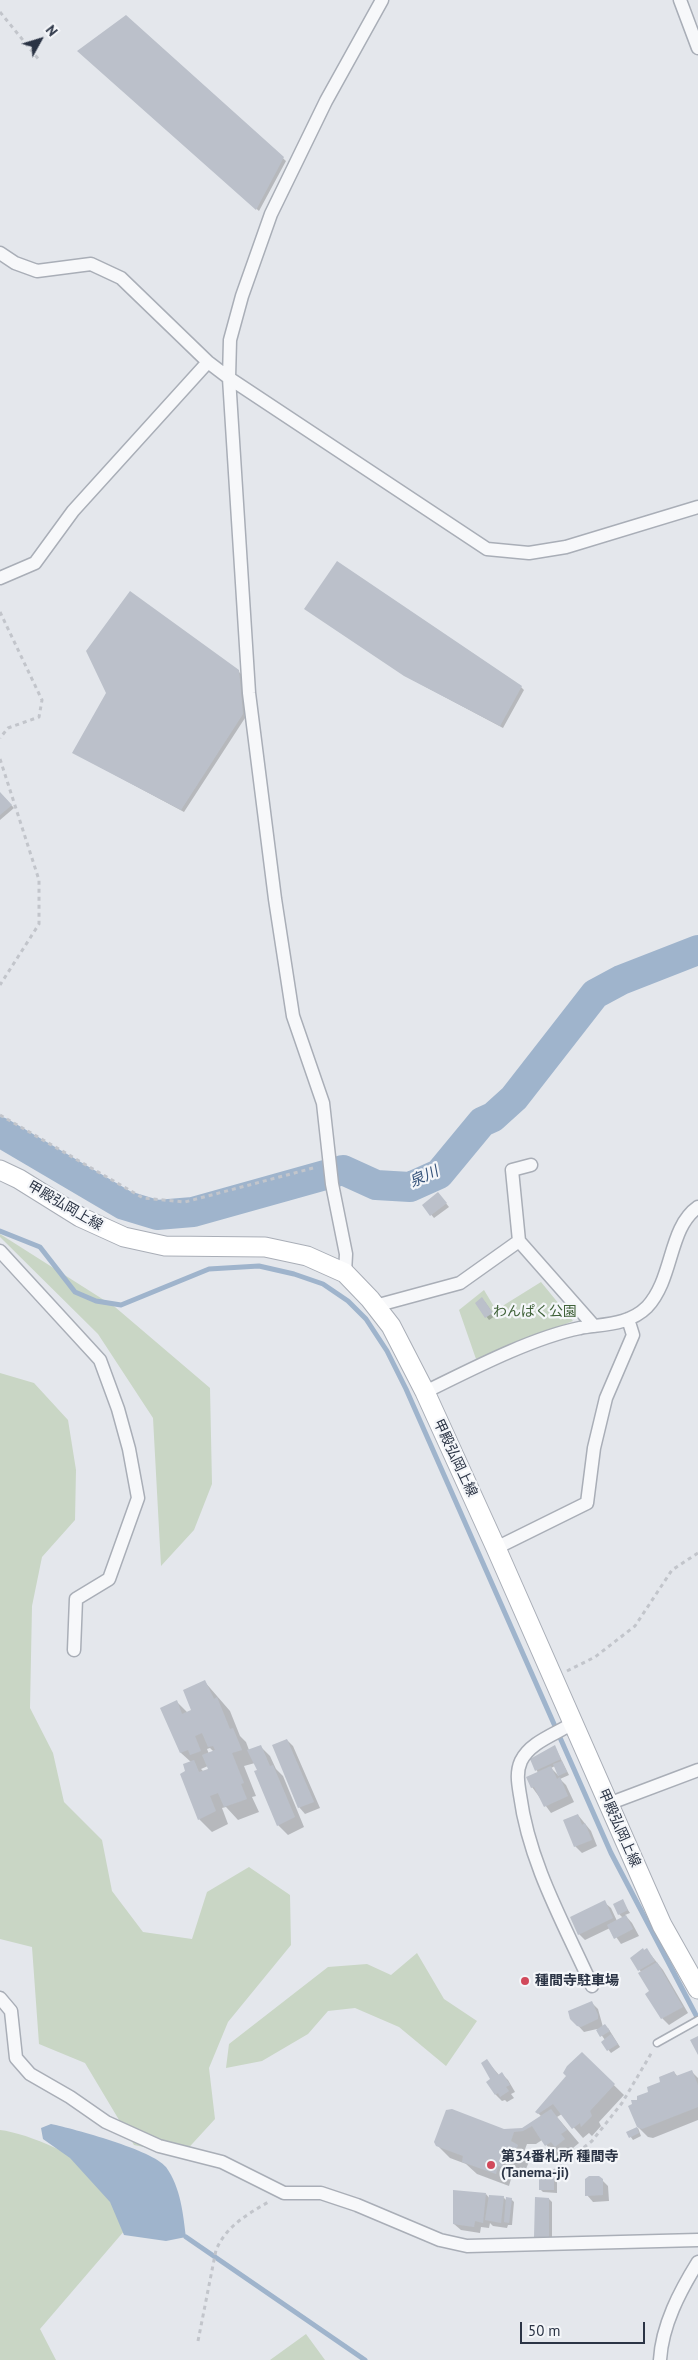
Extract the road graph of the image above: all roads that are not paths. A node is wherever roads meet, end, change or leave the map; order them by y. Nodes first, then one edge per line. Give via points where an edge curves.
1 (382, 0) edge
2 (680, 0) edge
3 (698, 48) edge
4 (0, 253) edge
5 (208, 362) junction
6 (229, 378) junction
7 (698, 507) edge
8 (0, 578) edge
9 (531, 1165) dead end
10 (0, 1170) edge
11 (698, 1207) edge
12 (519, 1241) junction
13 (0, 1252) edge
14 (344, 1273) junction
15 (375, 1306) junction
16 (628, 1319) junction
17 (594, 1326) junction
18 (425, 1392) junction
19 (496, 1548) junction
20 (74, 1650) dead end
21 (571, 1725) junction
22 (698, 1770) edge
23 (608, 1804) junction
24 (592, 1986) dead end
25 (698, 1989) edge
26 (0, 1998) edge
27 (696, 2021) edge
28 (657, 2043) road end
29 (698, 2240) edge
30 (698, 2262) edge
31 (660, 2360) edge

1 - 6 street via 326,101 271,214 230,340
2 - 3 street
4 - 5 street via 37,271 91,264 121,278
5 - 6 street
5 - 8 street via 73,511 36,563
6 - 7 street via 488,549 530,553 566,547
6 - 14 street via 250,693 275,899 293,1016 322,1103 332,1184 346,1254
9 - 12 street via 512,1170
10 - 14 main road, 甲殿弘岡上線 via 80,1217 124,1237 165,1246 265,1247 307,1256
11 - 16 street via 681,1226 665,1280 647,1307
12 - 15 street via 460,1283
12 - 17 street
13 - 20 street via 100,1360 118,1409 131,1459 138,1498 109,1579 76,1600
14 - 15 main road, 甲殿弘岡上線
15 - 18 main road, 甲殿弘岡上線 via 391,1326
16 - 17 street
16 - 19 street via 632,1335 606,1398 594,1448 587,1503
17 - 18 street via 558,1333
18 - 19 main road, 甲殿弘岡上線
19 - 21 main road, 甲殿弘岡上線
21 - 23 main road, 甲殿弘岡上線
21 - 24 street via 534,1746 521,1761 517,1775 524,1826 548,1892
22 - 23 street
23 - 25 main road, 甲殿弘岡上線 via 662,1925
26 - 29 street via 11,2011 16,2058 30,2074 132,2135 159,2146 222,2162 284,2194 321,2193 440,2240 467,2246
27 - 28 lane
30 - 31 street via 678,2294 660,2349

